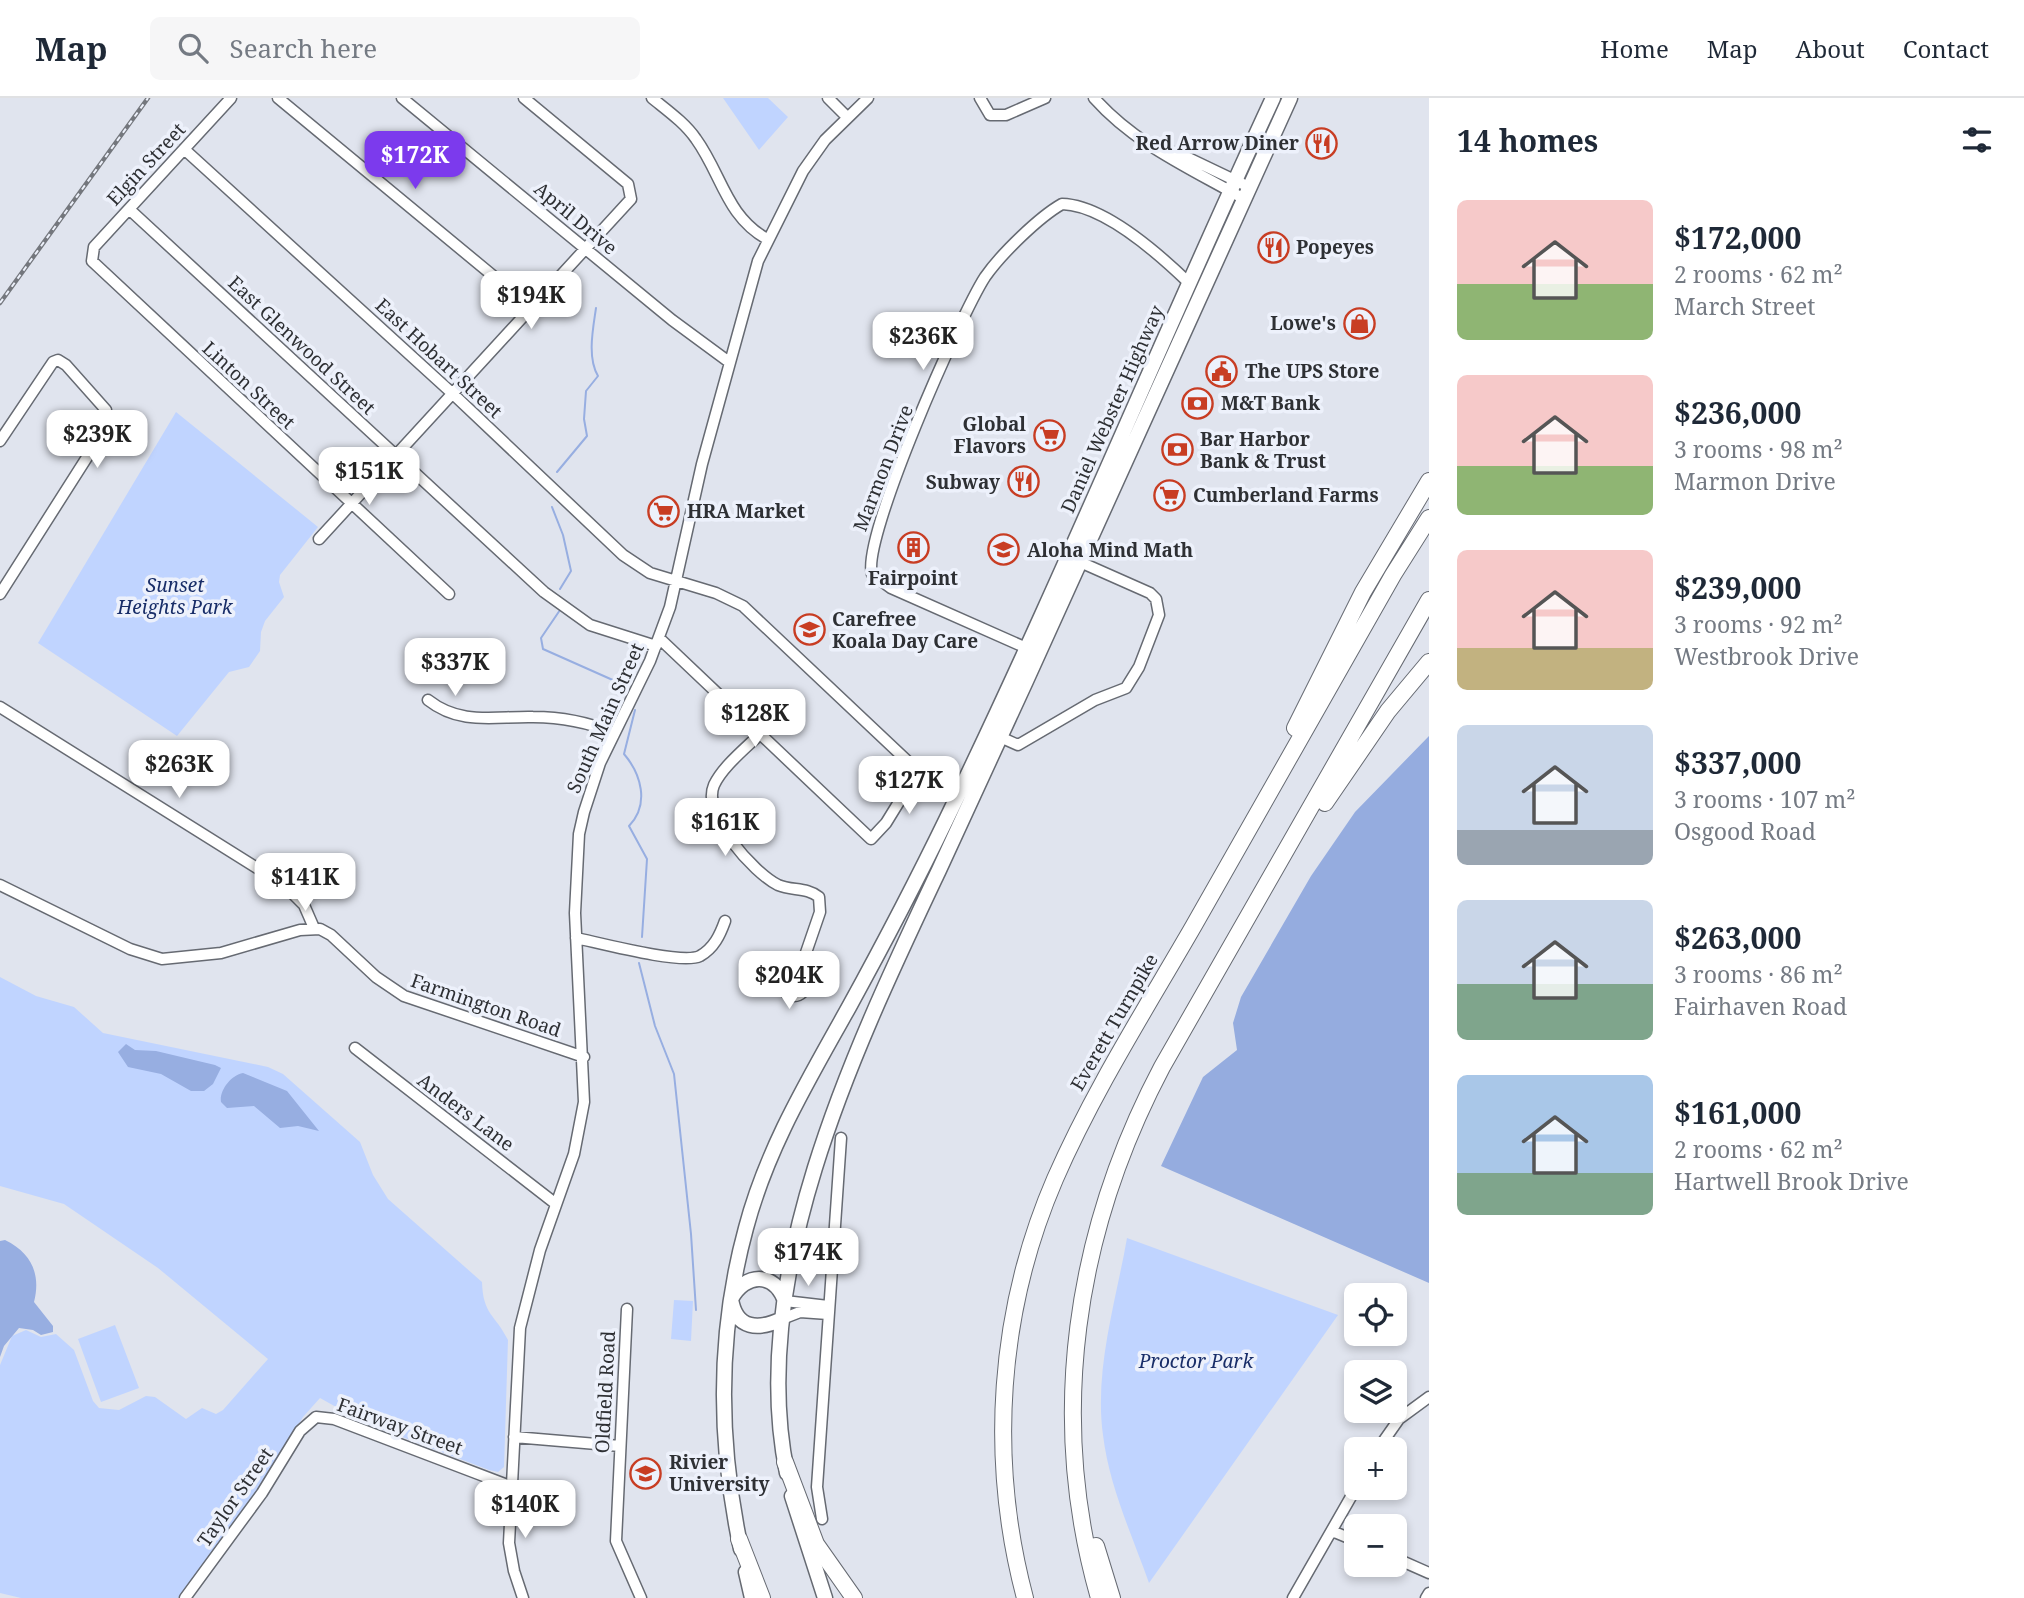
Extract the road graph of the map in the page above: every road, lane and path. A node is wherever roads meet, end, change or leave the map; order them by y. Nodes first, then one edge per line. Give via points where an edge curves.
1 (231, 98) edge
2 (278, 98) edge
3 (402, 98) edge
4 (524, 98) edge
5 (652, 98) edge
6 (828, 98) edge
7 (867, 98) edge
8 (980, 98) edge
9 (1045, 98) edge
10 (1094, 98) edge
11 (1273, 98) edge
12 (1290, 98) edge
13 (846, 117) junction
14 (184, 149) junction
15 (1232, 185) junction
16 (1246, 193) junction
17 (129, 209) junction
18 (767, 239) junction
19 (586, 249) junction
20 (90, 256) joint
21 (1189, 284) junction
22 (532, 307) junction
23 (729, 362) junction
24 (453, 394) junction
25 (0, 440) edge
26 (396, 455) junction
27 (1429, 481) edge
28 (351, 504) junction
29 (1429, 518) edge
30 (319, 538) dead end
31 (1080, 562) junction
32 (676, 582) junction
33 (0, 594) edge
34 (449, 594) dead end
35 (1429, 600) edge
36 (658, 642) junction
37 (1032, 650) junction
38 (1429, 662) edge
39 (428, 700) dead end
40 (0, 707) edge
41 (614, 733) junction
42 (761, 733) junction
43 (1000, 737) junction
44 (1292, 842) junction
45 (0, 885) edge
46 (1211, 894) junction
47 (726, 921) dead end
48 (314, 928) junction
49 (576, 938) junction
50 (799, 973) dead end
51 (355, 1048) dead end
52 (584, 1057) junction
53 (841, 1139) dead end
54 (556, 1204) junction
55 (730, 1299) junction
56 (785, 1301) junction
57 (627, 1309) dead end
58 (828, 1310) junction
59 (782, 1319) junction
60 (1072, 1392) junction
61 (1429, 1397) edge
62 (316, 1418) joint
63 (514, 1437) junction
64 (1386, 1437) edge
65 (620, 1446) junction
66 (785, 1462) junction
67 (510, 1486) junction
68 (1349, 1500) edge
69 (822, 1520) dead end
70 (1332, 1531) junction
71 (1344, 1536) edge
72 (739, 1539) junction
73 (1407, 1563) edge
74 (1429, 1573) edge
75 (1429, 1593) edge
76 (1025, 1597) edge
77 (185, 1598) edge
78 (523, 1598) edge
79 (641, 1598) edge
80 (752, 1598) edge
81 (762, 1598) edge
82 (825, 1598) edge
83 (854, 1598) edge
84 (1099, 1598) edge
85 (1112, 1598) edge
86 (1293, 1598) edge
87 (1426, 1598) edge

1 - 14 street, Elgin Street
2 - 22 street
3 - 19 street, April Drive
4 - 19 street via 632,192 631,199
5 - 18 street via 692,133 732,208
6 - 13 street
7 - 13 street, South Main Street
8 - 9 street via 995,117
10 - 15 street via 1124,129 1157,148 1180,154
11 - 15 main road, Daniel Webster Highway
12 - 16 main road, Daniel Webster Highway
13 - 18 street, South Main Street via 803,171
14 - 17 street, Elgin Street
14 - 24 street, East Hobart Street
15 - 16 street
15 - 21 main road, Daniel Webster Highway
16 - 31 main road, Daniel Webster Highway
17 - 20 street, Elgin Street
17 - 26 street, East Glenwood Street
18 - 23 street, South Main Street
19 - 22 street
19 - 23 street, April Drive
20 - 28 street, Linton Street via 97,268
21 - 37 main road, Daniel Webster Highway
21 - 37 street, Marmon Drive via 1133,234 1074,206 1056,207 996,264 980,287 899,468 875,537 872,574 891,588
22 - 24 street
23 - 32 street, South Main Street
24 - 26 street
24 - 32 street, East Hobart Street via 623,555 650,573
25 - 33 street via 48,365 58,360 104,405 106,425
26 - 28 street
26 - 36 street, East Glenwood Street via 571,613 597,627
27 - 46 highway via 1363,592
28 - 30 street
28 - 34 street, Linton Street
29 - 46 highway, Everett Turnpike
31 - 37 main road, Daniel Webster Highway
31 - 43 street via 1143,588 1156,599 1159,615 1139,667 1126,688 1095,700 1018,746
32 - 36 street, South Main Street
32 - 42 street, East Hobart Street via 723,595 755,615 918,771 871,839
35 - 44 highway
36 - 41 street, South Main Street
36 - 42 street
37 - 43 main road, Daniel Webster Highway
37 - 55 main road, Daniel Webster Highway via 776,1143 749,1217
38 - 44 highway via 1388,710 1305,832
39 - 41 street via 444,711 472,719 545,718
40 - 48 street via 284,885 304,905
41 - 49 street, South Main Street via 591,788 579,834
42 - 50 street via 721,775 712,799 726,832 754,869 776,884 812,891 819,897 820,912
43 - 56 main road, Daniel Webster Highway via 843,1085 814,1173
44 - 60 highway via 1162,1067 1123,1150 1088,1262
45 - 48 street via 130,949 162,959 222,953
46 - 76 highway, Everett Turnpike via 1070,1147 1024,1269 1008,1350 1002,1429 1005,1493
47 - 49 street via 710,949 690,959
48 - 52 street, Farmington Road via 331,935 404,996
49 - 52 street, South Main Street
51 - 54 street, Anders Lane
52 - 54 street, South Main Street via 582,1120
53 - 58 street
54 - 63 street, South Main Street via 530,1280 520,1328
55 - 56 main road via 744,1283 761,1278 775,1284
55 - 59 main road via 737,1316 749,1326 766,1326
55 - 72 main road, Daniel Webster Highway via 723,1409
56 - 58 street
56 - 59 main road, Daniel Webster Highway
57 - 65 street, Oldfield Road
58 - 59 street
58 - 69 street via 817,1487
59 - 66 main road, Daniel Webster Highway via 777,1395
60 - 84 highway via 1078,1496
60 - 85 highway via 1088,1508
61 - 64 street via 1399,1419
62 - 67 street, Fairway Street via 334,1419
62 - 77 street, Taylor Street via 300,1430 262,1493
63 - 65 street
63 - 67 street, South Main Street
65 - 79 street, Oldfield Road via 616,1541
66 - 82 main road, Daniel Webster Highway via 798,1520
66 - 83 highway via 816,1544
67 - 78 street, South Main Street via 509,1543
68 - 70 street
70 - 71 street
70 - 86 street
72 - 80 main road, Daniel Webster Highway
72 - 81 highway
73 - 74 street
75 - 87 street

